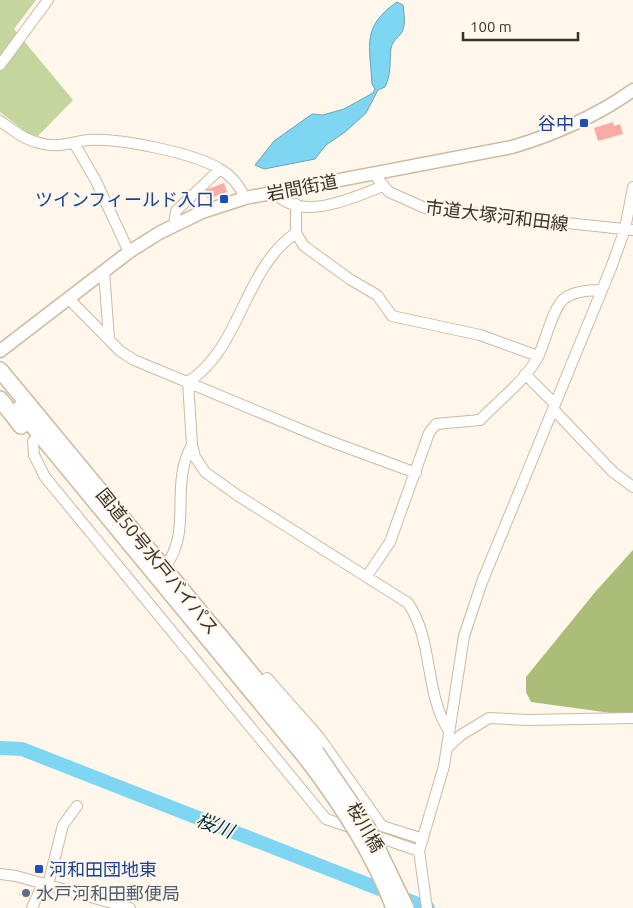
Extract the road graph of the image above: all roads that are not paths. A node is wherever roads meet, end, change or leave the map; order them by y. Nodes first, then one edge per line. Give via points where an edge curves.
1 (48, 0) edge
2 (0, 65) edge
3 (633, 90) edge
4 (0, 121) edge
5 (74, 143) junction
6 (220, 169) junction
7 (373, 173) junction
8 (383, 186) junction
9 (633, 187) edge
10 (274, 192) junction
11 (245, 198) junction
12 (296, 204) junction
13 (174, 225) junction
14 (629, 230) edge
15 (296, 233) junction
16 (129, 252) junction
17 (104, 272) junction
18 (602, 290) junction
19 (69, 299) junction
20 (109, 338) junction
21 (0, 351) edge
22 (0, 356) edge
23 (538, 356) junction
24 (0, 370) edge
25 (525, 374) junction
26 (188, 382) junction
27 (0, 386) edge
28 (0, 399) edge
29 (554, 407) junction
30 (34, 441) junction
31 (192, 445) junction
32 (416, 473) junction
33 (633, 487) edge
34 (123, 528) junction
35 (170, 561) junction
36 (367, 576) junction
37 (267, 678) junction
38 (272, 710) junction
39 (633, 718) edge
40 (450, 731) junction
41 (447, 748) junction
42 (312, 756) junction
43 (77, 806) dead end
44 (423, 839) junction
45 (419, 851) junction
46 (0, 874) edge
47 (46, 884) junction
48 (108, 905) edge
49 (32, 908) edge
50 (130, 908) edge
51 (394, 908) edge
52 (406, 908) edge
53 (427, 908) edge

1 - 2 street
3 - 7 main road, 岩間街道 via 592,116 532,141
4 - 5 street via 31,141 58,146
5 - 6 street via 112,141 202,160
5 - 16 street via 96,181
6 - 11 street via 235,182
6 - 13 street via 176,211
7 - 8 street, 市道大塚河和田線
7 - 10 main road, 岩間街道
8 - 12 street via 330,205
8 - 14 street, 市道大塚河和田線 via 398,197 425,208
9 - 14 street
10 - 11 main road, 岩間街道
10 - 12 street
11 - 13 main road, 岩間街道
12 - 15 street
13 - 16 main road, 岩間街道
14 - 18 street
15 - 23 street via 304,246 377,295 392,316 480,336
15 - 26 street via 263,270 217,356 201,374
16 - 17 main road, 岩間街道
17 - 19 main road, 岩間街道
17 - 20 street
18 - 23 street via 589,290 564,298
18 - 29 street
19 - 20 street
19 - 21 main road, 岩間街道
20 - 26 street via 134,360
22 - 35 highway
23 - 25 street
24 - 34 highway, 国道50号水戸バイパス
25 - 29 street
25 - 32 street via 480,420 436,424 429,433
26 - 31 street
26 - 32 street via 324,439
27 - 34 highway, 国道50号水戸バイパス
28 - 30 highway
29 - 33 street via 613,472
29 - 40 street via 472,610 464,636
30 - 38 highway via 227,675
30 - 45 street via 34,455 45,477 326,819
31 - 35 street via 180,476 181,516 176,551
31 - 36 street via 200,465 217,482
32 - 36 street via 390,542
34 - 38 highway, 国道50号水戸バイパス
35 - 37 highway
36 - 40 street via 408,603 414,612 443,721
37 - 38 highway
37 - 44 street via 319,737 382,826
38 - 42 highway, 国道50号水戸バイパス
39 - 41 street via 490,718 461,735
40 - 41 street
41 - 44 street via 438,792
42 - 51 highway, 桜川橋, bridge via 352,824
42 - 52 highway, 桜川橋, bridge via 367,827
43 - 47 street via 63,825
44 - 45 street
45 - 53 street
46 - 47 street
47 - 48 street
47 - 49 street
48 - 50 street

